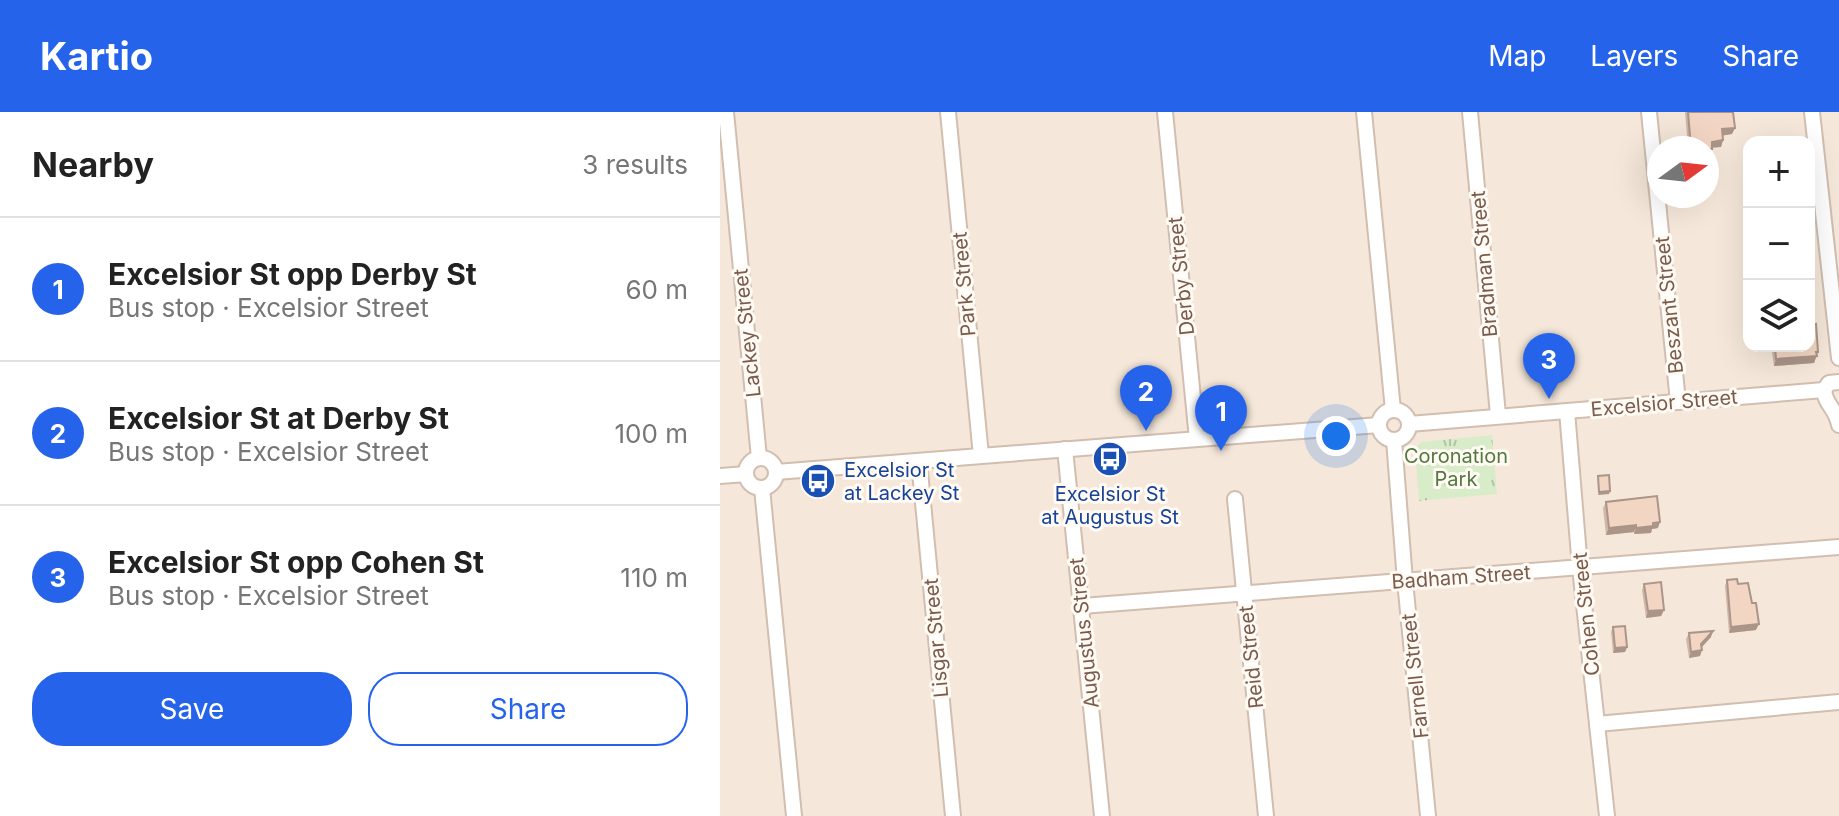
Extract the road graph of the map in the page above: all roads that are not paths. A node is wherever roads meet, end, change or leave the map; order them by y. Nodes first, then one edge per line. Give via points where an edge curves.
1 (726, 112) edge
2 (948, 112) edge
3 (1165, 112) edge
4 (1364, 112) edge
5 (1470, 112) edge
6 (1649, 112) edge
7 (1812, 112) edge
8 (1839, 358) edge
9 (1839, 382) edge
10 (1824, 390) junction
11 (1678, 402) junction
12 (1393, 410) junction
13 (1567, 411) junction
14 (1498, 415) junction
15 (1409, 424) junction
16 (1379, 425) junction
17 (1839, 425) edge
18 (1197, 439) junction
19 (1394, 440) junction
20 (1065, 449) junction
21 (981, 456) junction
22 (759, 458) junction
23 (919, 461) junction
24 (776, 472) junction
25 (746, 474) junction
26 (720, 476) edge
27 (762, 488) junction
28 (1235, 499) dead end
29 (1839, 547) edge
30 (1580, 568) junction
31 (1405, 581) junction
32 (1245, 594) junction
33 (1082, 606) junction
34 (1839, 702) edge
35 (1597, 724) junction
36 (794, 816) edge
37 (953, 816) edge
38 (1102, 816) edge
39 (1266, 816) edge
40 (1428, 816) edge
41 (1607, 816) edge

1 - 22 street, Lackey Street
2 - 21 street, Park Street
3 - 18 street, Derby Street
4 - 12 street
5 - 14 street, Bradman Street
6 - 11 street, Beszant Street
7 - 8 street
9 - 10 street
10 - 11 street, Excelsior Street
10 - 17 street
11 - 13 street, Excelsior Street
12 - 15 street
12 - 16 street
13 - 14 street, Excelsior Street
13 - 30 street, Cohen Street
14 - 15 street, Excelsior Street
15 - 19 street via 1403,437
16 - 18 street
16 - 19 street via 1385,437
18 - 20 street
19 - 31 street, Farnell Street
20 - 21 street
20 - 33 street, Augustus Street
21 - 23 street
22 - 24 street via 768,460
22 - 25 street via 751,461
23 - 24 street
23 - 37 street, Lisgar Street
24 - 27 street via 771,484
25 - 26 street
25 - 27 street
27 - 36 street
28 - 32 street, Reid Street
29 - 30 street, Badham Street
30 - 31 street, Badham Street
30 - 35 street, Cohen Street
31 - 32 street, Badham Street
31 - 40 street, Farnell Street
32 - 33 street, Badham Street
32 - 39 street, Reid Street
33 - 38 street, Augustus Street
34 - 35 street
35 - 41 street, Cohen Street

